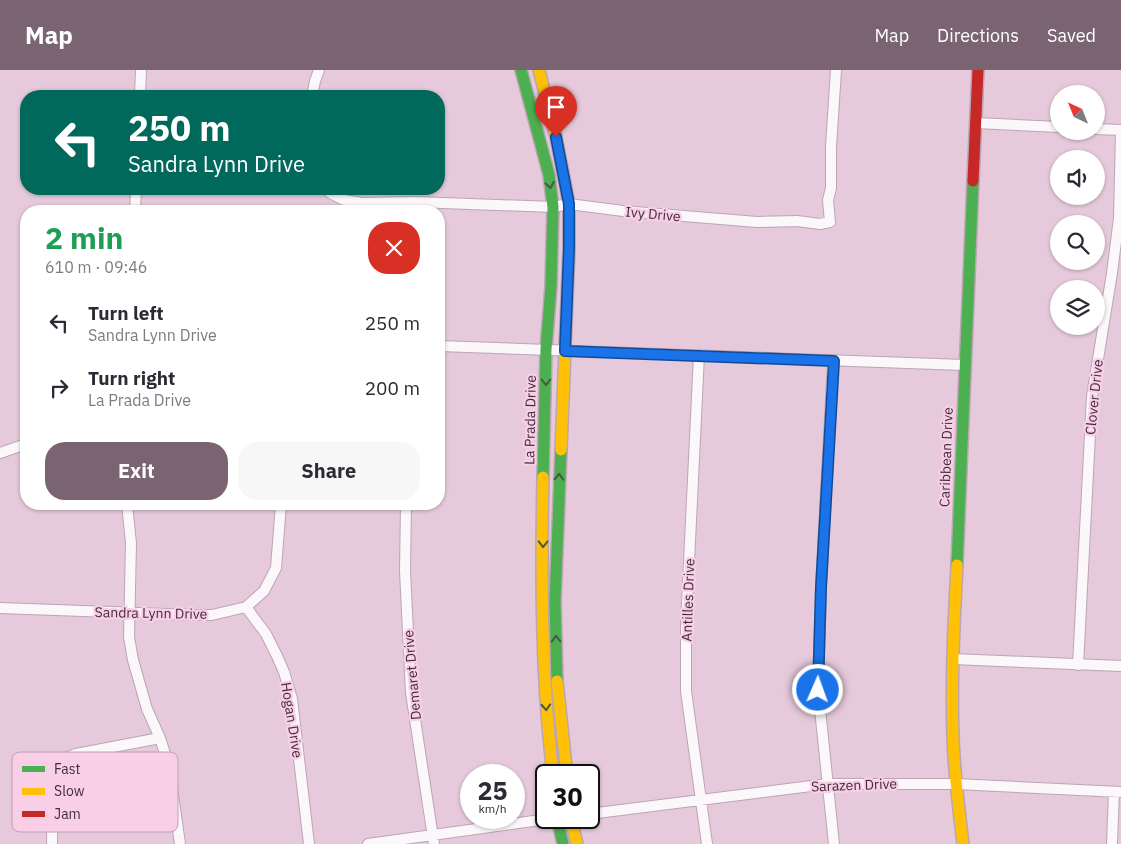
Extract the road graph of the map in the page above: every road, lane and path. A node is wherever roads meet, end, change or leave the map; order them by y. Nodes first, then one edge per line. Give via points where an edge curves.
1 (141, 70) edge
2 (319, 70) edge
3 (521, 70) edge
4 (539, 70) edge
5 (836, 70) edge
6 (978, 70) edge
7 (140, 90) edge
8 (313, 90) edge
9 (976, 123) junction
10 (1050, 127) edge
11 (1105, 129) edge
12 (1121, 130) edge
13 (556, 137) junction
14 (540, 139) junction
15 (334, 195) edge
16 (569, 204) junction
17 (554, 207) junction
18 (445, 346) edge
19 (546, 349) junction
20 (565, 351) junction
21 (699, 355) junction
22 (834, 361) junction
23 (964, 365) junction
24 (20, 446) edge
25 (0, 453) edge
26 (128, 510) edge
27 (281, 510) edge
28 (406, 510) edge
29 (246, 607) junction
30 (0, 608) edge
31 (129, 613) junction
32 (953, 659) junction
33 (1078, 665) junction
34 (1121, 666) edge
35 (160, 738) junction
36 (86, 752) edge
37 (164, 752) edge
38 (552, 764) edge
39 (566, 764) edge
40 (827, 784) junction
41 (956, 784) junction
42 (1118, 792) edge
43 (702, 800) junction
44 (600, 813) edge
45 (535, 822) edge
46 (559, 829) edge
47 (574, 829) edge
48 (178, 830) edge
49 (433, 839) edge
50 (180, 844) edge
51 (309, 844) edge
52 (368, 844) edge
53 (563, 844) edge
54 (577, 844) edge
55 (706, 844) edge
56 (834, 844) edge
57 (963, 844) edge
58 (1112, 844) edge

1 - 7 street
2 - 8 street
3 - 14 main road, La Prada Drive
4 - 13 main road
5 - 16 street, Ivy Drive via 828,200 830,222 757,222 623,212
6 - 9 main road, Caribbean Drive
9 - 10 street
9 - 23 main road, Caribbean Drive
11 - 12 street
12 - 33 street, Clover Drive via 1119,218 1092,396
13 - 14 main road
13 - 16 main road
14 -> 17 main road, La Prada Drive
15 - 17 street, Ivy Drive via 362,203
16 - 17 street, Ivy Drive
16 - 20 main road
17 - 19 main road, La Prada Drive
18 - 19 street
19 - 20 street
19 -> 38 main road, La Prada Drive via 542,640
20 - 21 street
39 -> 20 main road via 557,677 555,601
21 - 22 street
21 - 43 street, Antilles Drive via 686,624 686,691
22 - 23 street
22 - 40 street via 818,690
23 - 32 main road, Caribbean Drive
24 - 25 street
26 - 31 street via 131,543
27 - 29 street, Sandra Lynn Drive via 276,568 264,591
28 - 49 street, Demaret Drive via 405,571 411,693
29 - 31 street, Sandra Lynn Drive via 212,615
29 - 51 street, Hogan Drive via 266,634 284,672 292,699
30 - 31 street, Sandra Lynn Drive
31 - 35 street via 133,660 147,709
32 - 33 street
32 - 41 main road, Caribbean Drive
33 - 34 street
35 - 36 street
35 - 37 street
40 - 41 street, Sarazen Drive
40 - 43 street, Sarazen Drive
40 - 56 street
41 - 42 street, Sarazen Drive
41 - 57 main road, Caribbean Drive
42 - 58 street
43 - 44 street, Sarazen Drive
43 - 55 street, Antilles Drive
45 - 49 street
46 - 53 main road
47 - 54 main road
48 - 50 street
49 - 52 street

